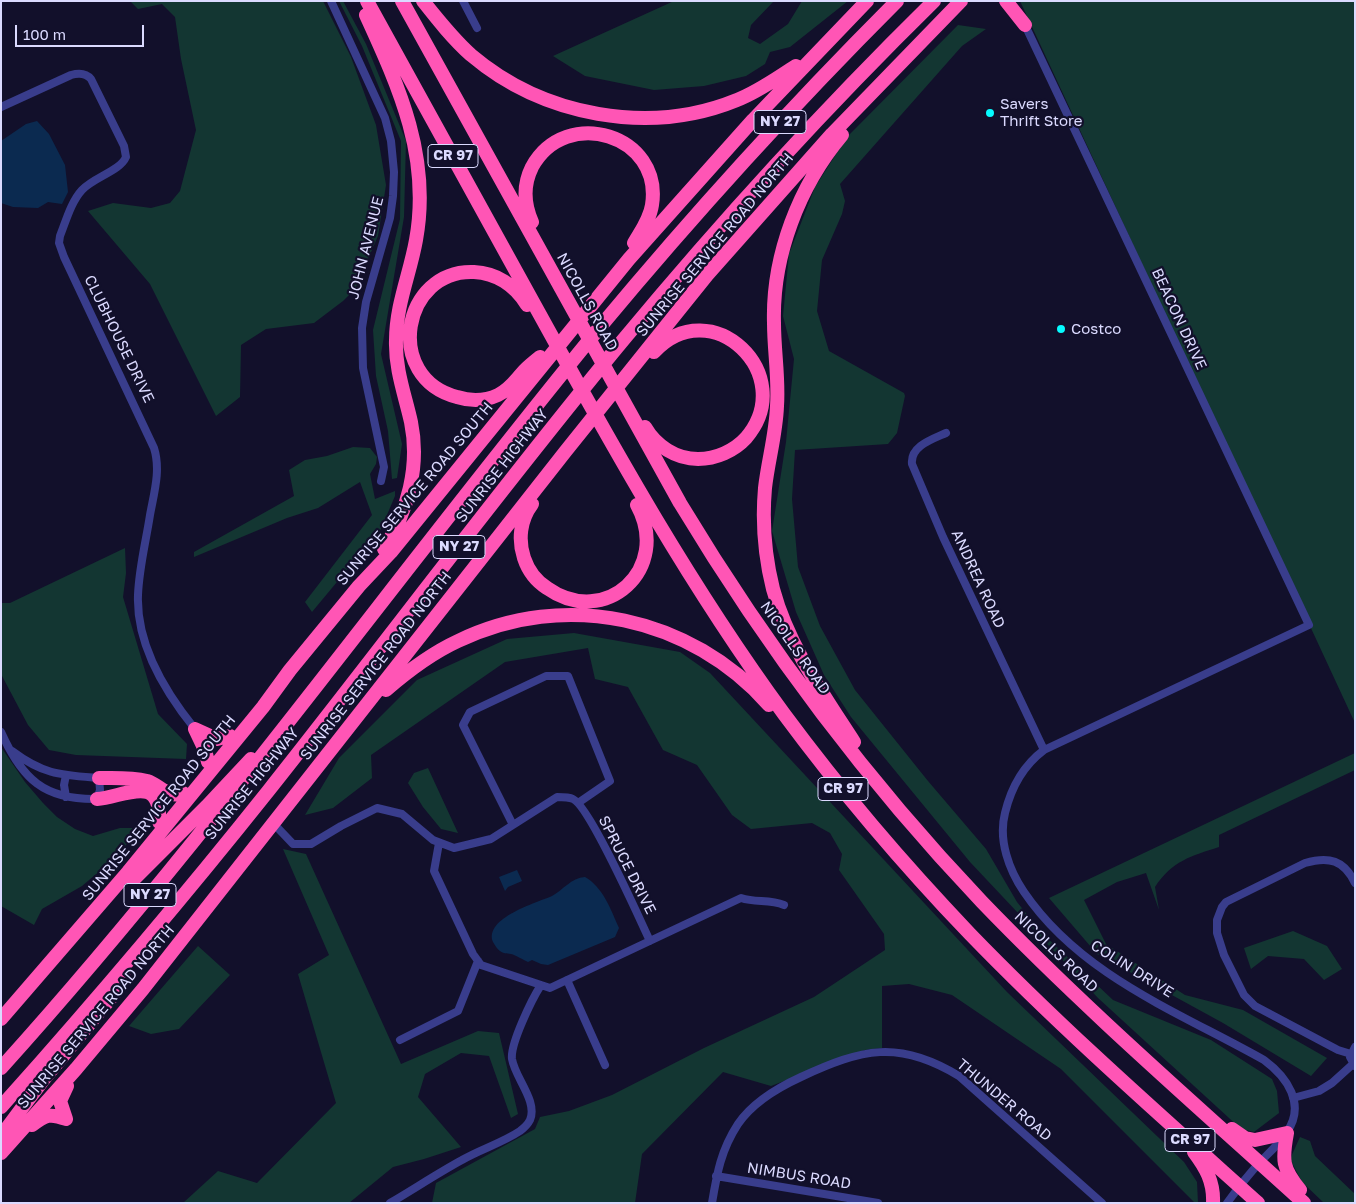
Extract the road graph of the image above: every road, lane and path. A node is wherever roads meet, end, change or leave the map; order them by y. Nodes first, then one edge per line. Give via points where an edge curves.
1 (331, 1) edge
2 (359, 1) edge
3 (367, 1) edge
4 (402, 1) edge
5 (423, 1) edge
6 (464, 1) edge
7 (867, 1) edge
8 (897, 1) edge
9 (934, 1) edge
10 (961, 1) edge
11 (1006, 1) edge
12 (1016, 1) edge
13 (1025, 25) junction
14 (477, 28) dead end
15 (926, 36) junction
16 (816, 53) junction
17 (1, 107) edge
18 (609, 282) junction
19 (559, 285) junction
20 (535, 313) junction
21 (567, 334) junction
22 (611, 393) junction
23 (636, 418) junction
24 (946, 433) dead end
25 (565, 452) junction
26 (619, 458) junction
27 (382, 481) dead end
28 (359, 586) junction
29 (1308, 625) joint
30 (290, 670) junction
31 (364, 708) junction
32 (293, 718) junction
33 (195, 729) junction
34 (1, 732) edge
35 (230, 736) junction
36 (1044, 750) junction
37 (12, 751) junction
38 (815, 754) junction
39 (208, 762) junction
40 (66, 775) junction
41 (99, 778) junction
42 (183, 793) junction
43 (888, 796) junction
44 (66, 797) junction
45 (97, 799) junction
46 (578, 803) junction
47 (159, 822) junction
48 (274, 824) junction
49 (512, 825) junction
50 (439, 843) junction
51 (1355, 883) edge
52 (784, 905) dead end
53 (89, 918) junction
54 (148, 938) junction
55 (650, 941) junction
56 (478, 961) junction
57 (44, 971) junction
58 (567, 980) junction
59 (540, 985) junction
60 (1, 1019) edge
61 (400, 1040) dead end
62 (1353, 1050) edge
63 (606, 1065) dead end
64 (1354, 1065) edge
65 (1, 1068) edge
66 (76, 1069) junction
67 (1293, 1098) junction
68 (1, 1107) edge
69 (1206, 1114) junction
70 (1174, 1126) junction
71 (1287, 1133) junction
72 (19, 1134) junction
73 (1, 1136) edge
74 (1, 1154) edge
75 (1260, 1163) junction
76 (716, 1176) junction
77 (1240, 1186) junction
78 (390, 1203) edge
79 (712, 1203) edge
80 (878, 1203) edge
81 (1102, 1203) edge
82 (1213, 1203) edge
83 (1227, 1203) edge
84 (1258, 1203) edge
85 (1304, 1203) edge
86 (1310, 1203) edge

1 - 27 street, JOHN AVENUE via 385,118 392,141 394,180 390,218 366,302 362,328 363,368 384,467
2 - 28 highway via 408,116 420,188 416,241 400,302 396,341 398,368 412,431 412,480 406,505 394,532
3 - 20 highway, CR 97
4 - 19 highway, NICOLLS ROAD / CR 97
5 - 16 highway via 469,53 512,84 564,106 615,117 667,117 719,106 752,93
6 - 14 street
7 - 16 highway, SUNRISE SERVICE ROAD SOUTH
8 - 32 highway, SUNRISE HIGHWAY / NY 27 via 763,140 640,279
9 - 54 highway, SUNRISE HIGHWAY / NY 27 via 788,152 653,304 557,421 262,799
10 - 15 highway, SUNRISE SERVICE ROAD NORTH
11 - 13 highway
12 - 13 highway
13 - 29 street, BEACON DRIVE
15 - 22 highway, SUNRISE SERVICE ROAD NORTH via 781,190
15 - 43 highway via 898,75 834,145 817,170 793,218 781,258 774,303 777,406 765,489 764,522 774,590 795,646
16 - 18 highway, SUNRISE SERVICE ROAD SOUTH via 696,182
17 - 33 street, CLUBHOUSE DRIVE via 71,75 82,74 91,79 124,146 126,157 122,164 90,182 77,196 59,243 151,437 156,454 158,468 139,585 139,614 157,671
18 - 19 highway via 646,223 652,206 653,186 646,167 628,146 603,134 584,133 565,137 549,147 534,163 527,180 525,198 528,213
18 - 21 highway, SUNRISE SERVICE ROAD SOUTH
19 - 23 highway, NICOLLS ROAD / CR 97
20 - 21 highway via 518,292 498,277 470,272 452,276 429,290 416,309 409,332 413,357 420,371 437,389 468,400 484,399 511,387 526,369
20 - 26 highway, CR 97
21 - 28 highway, SUNRISE SERVICE ROAD SOUTH via 391,552
22 - 23 highway via 661,344 692,331 711,331 729,338 744,349 760,375 763,395 756,424 743,442 723,454 699,459 678,456 652,438
22 - 25 highway, SUNRISE SERVICE ROAD NORTH
23 - 43 highway, NICOLLS ROAD / CR 97 via 704,543 756,622 816,706
24 - 36 street, ANDREA ROAD via 917,449 912,455 912,464
25 - 26 highway via 528,510 520,545 536,579 558,595 578,601 606,598 621,590 635,577 646,553 646,526
25 - 31 highway, SUNRISE SERVICE ROAD NORTH
26 - 38 highway, CR 97 via 710,608
28 - 30 highway, SUNRISE SERVICE ROAD SOUTH
29 - 36 street, COLIN DRIVE
30 - 35 highway via 259,700
30 - 53 highway, SUNRISE SERVICE ROAD SOUTH
31 - 38 highway via 427,658 477,632 534,617 609,618 664,632 713,657 753,689
31 - 48 highway, SUNRISE SERVICE ROAD NORTH
32 - 57 highway via 128,885 79,941
32 - 65 highway, SUNRISE HIGHWAY / NY 27 via 95,961
33 - 35 highway via 217,739
33 - 39 highway
34 - 37 street
35 - 39 highway
36 - 67 street, COLIN DRIVE via 1020,777 1006,805 1003,821 1008,860 1030,901 1067,942 1102,970 1264,1060 1284,1078
37 - 40 street via 33,766
37 - 44 street via 22,769 38,784
38 - 70 highway, CR 97 via 969,933
39 - 42 highway
40 - 41 street
40 - 44 street
41 - 42 highway via 137,779 168,793
41 - 45 street
42 - 47 highway
43 - 69 highway, NICOLLS ROAD / CR 97 via 1021,942
44 - 45 street
45 - 47 highway via 145,791 157,802
46 - 49 street via 557,797
46 - 49 street via 610,781 568,676 546,676 470,712 463,725
46 - 55 street, SPRUCE DRIVE via 603,844
47 - 53 highway
48 - 50 street via 293,844 311,844 377,808 402,814
48 - 66 highway, SUNRISE SERVICE ROAD NORTH
49 - 50 street via 491,839 454,848
50 - 56 street via 434,871
51 - 62 street via 1350,873 1338,863 1317,860 1305,863 1226,902 1217,920 1217,934 1224,955 1248,1001 1338,1050
52 - 55 street via 740,898
53 - 57 highway, SUNRISE SERVICE ROAD SOUTH
54 - 68 highway, SUNRISE HIGHWAY / NY 27
54 - 73 highway via 114,994
55 - 58 street
56 - 59 street via 481,965
56 - 61 street via 458,1011
57 - 60 highway, SUNRISE SERVICE ROAD SOUTH
58 - 59 street via 550,988
58 - 63 street
59 - 78 street via 512,1051 513,1064 531,1104 528,1124
62 - 64 street via 1351,1059
64 - 67 street via 1319,1091
66 - 72 highway, SUNRISE SERVICE ROAD NORTH
66 - 72 highway via 60,1101 66,1119 46,1115
67 - 71 street, COLIN DRIVE via 1293,1120
69 - 71 highway via 1250,1139
69 - 75 highway, NICOLLS ROAD / CR 97
70 - 77 highway, CR 97
70 - 82 highway via 1206,1168 1212,1185
71 - 75 street, COLIN DRIVE
71 - 86 highway via 1284,1167
72 - 74 highway, SUNRISE SERVICE ROAD NORTH
75 - 77 street, COLIN DRIVE
75 - 85 highway, NICOLLS ROAD / CR 97
76 - 79 street, THUNDER ROAD
76 - 80 street, NIMBUS ROAD
76 - 81 street, THUNDER ROAD via 727,1143 739,1122 773,1092 834,1062 859,1054 890,1052 924,1058 959,1076
77 - 83 street, COLIN DRIVE
77 - 84 highway, CR 97

